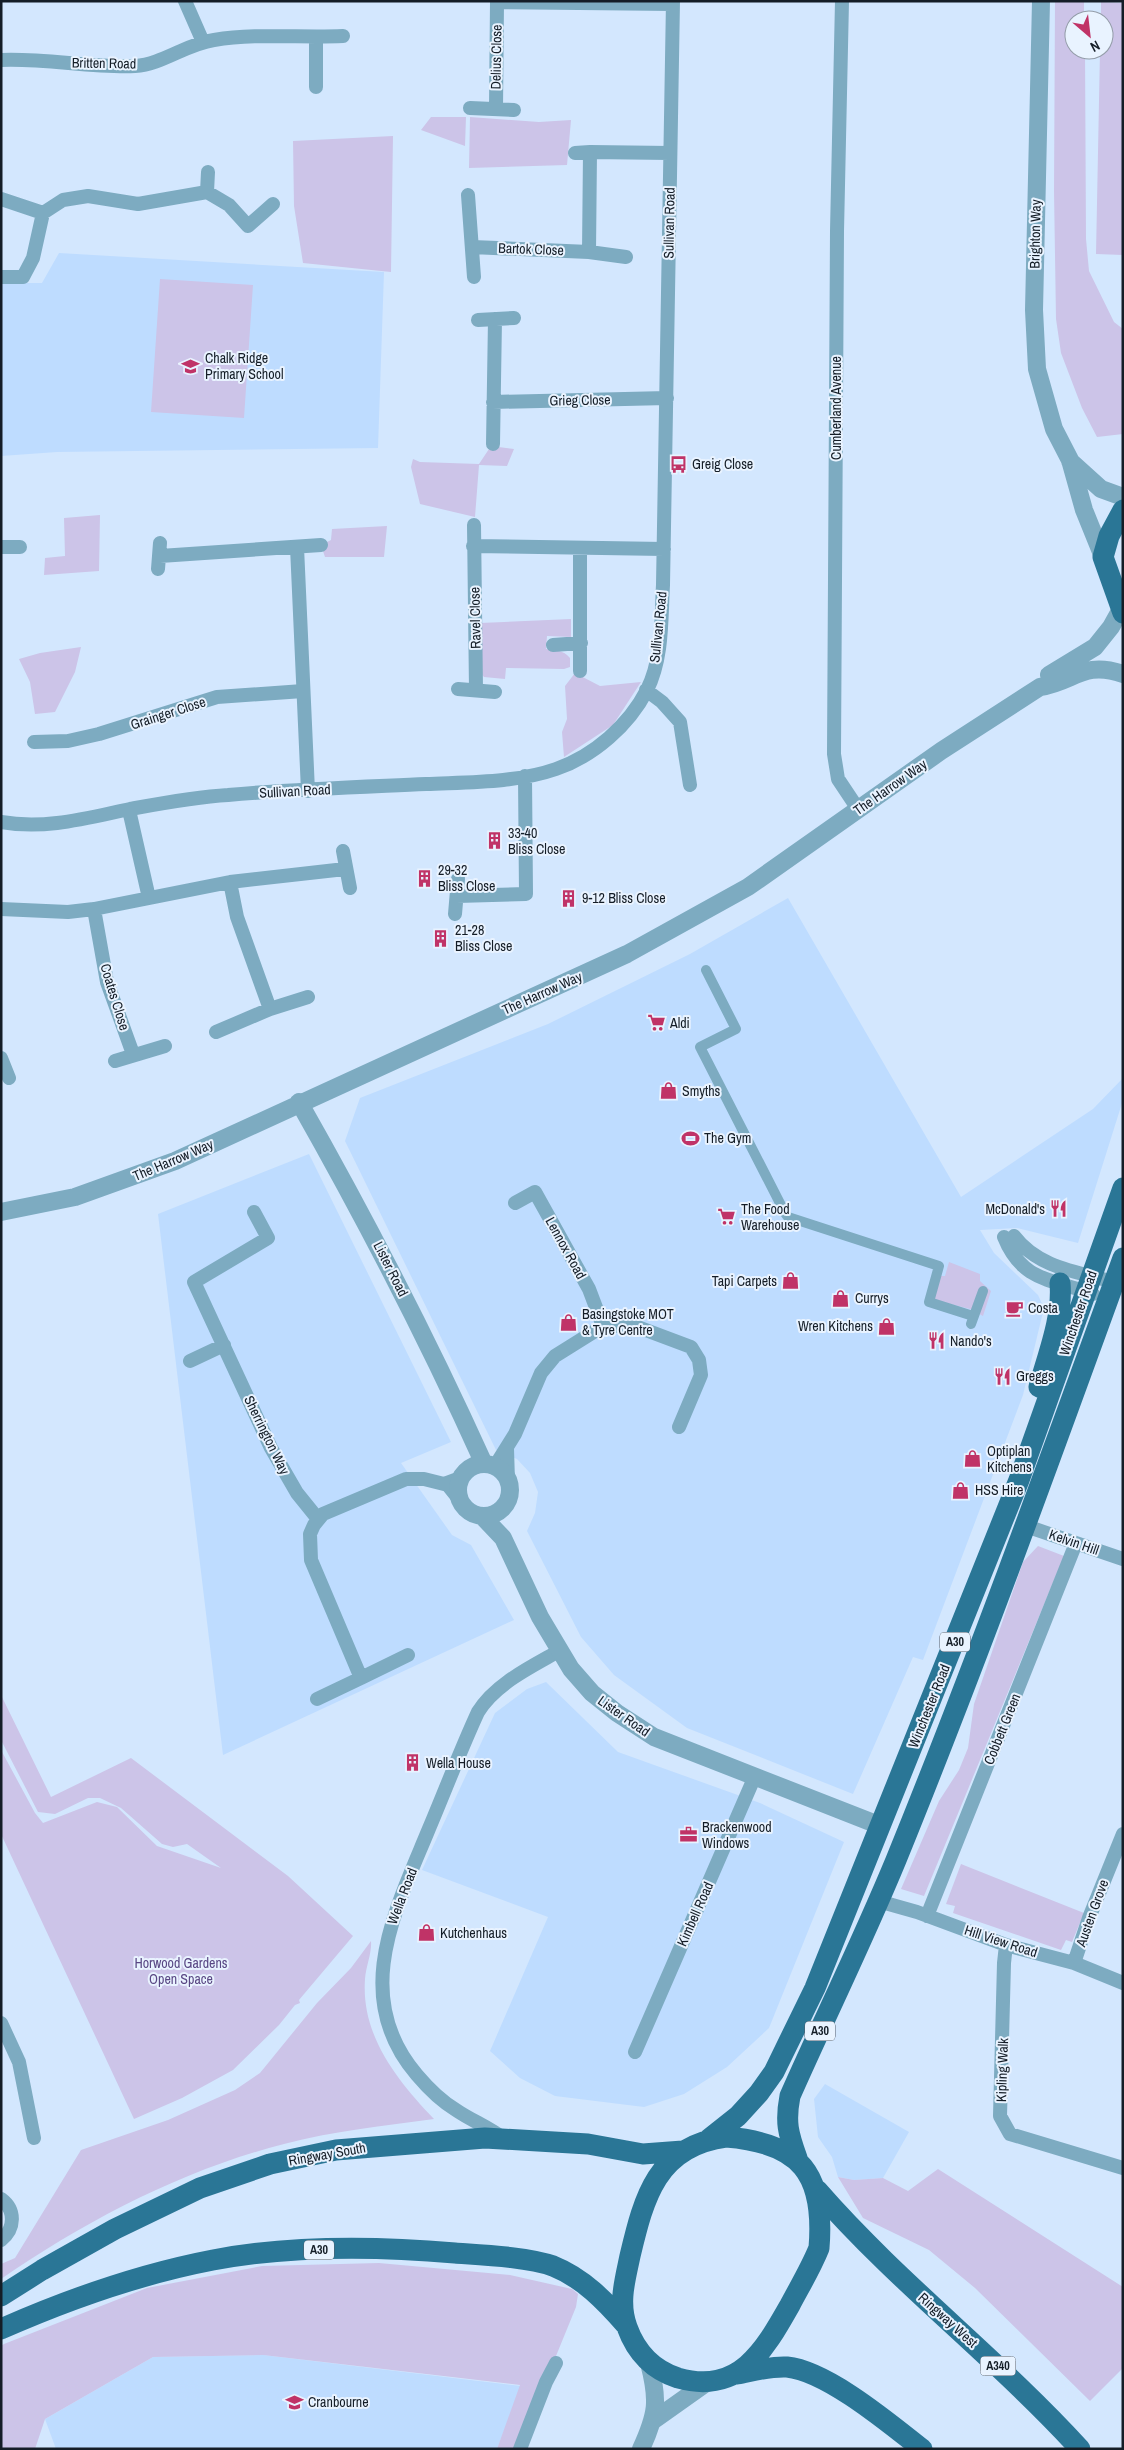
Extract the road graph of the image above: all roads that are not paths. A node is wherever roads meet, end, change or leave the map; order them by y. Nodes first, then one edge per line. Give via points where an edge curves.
1 (185, 1) edge
2 (842, 1) edge
3 (1041, 1) edge
4 (673, 2) edge
5 (344, 36) dead end
6 (316, 38) junction
7 (203, 42) junction
8 (1, 60) edge
9 (316, 87) dead end
10 (470, 108) dead end
11 (496, 109) junction
12 (514, 110) dead end
13 (590, 152) junction
14 (670, 153) junction
15 (575, 154) dead end
16 (208, 172) dead end
17 (207, 192) junction
18 (468, 195) dead end
19 (1, 199) edge
20 (273, 204) dead end
21 (43, 212) junction
22 (472, 247) junction
23 (589, 252) junction
24 (626, 257) dead end
25 (474, 276) dead end
26 (1, 277) edge
27 (514, 318) dead end
28 (495, 319) junction
29 (478, 320) dead end
30 (667, 398) junction
31 (493, 402) junction
32 (493, 444) dead end
33 (1070, 460) junction
34 (1123, 497) edge
35 (1123, 510) edge
36 (474, 525) dead end
37 (322, 545) dead end
38 (473, 546) junction
39 (1, 547) edge
40 (20, 547) dead end
41 (297, 547) junction
42 (580, 549) junction
43 (664, 549) junction
44 (159, 556) dead end
45 (1104, 557) junction
46 (1122, 611) edge
47 (581, 643) junction
48 (553, 645) dead end
49 (580, 671) dead end
50 (1123, 674) edge
51 (1040, 687) junction
52 (458, 689) dead end
53 (303, 690) junction
54 (476, 690) junction
55 (646, 690) junction
56 (495, 692) dead end
57 (34, 742) dead end
58 (525, 776) junction
59 (690, 785) dead end
60 (308, 791) junction
61 (858, 809) junction
62 (129, 810) junction
63 (1, 822) edge
64 (342, 851) dead end
65 (345, 869) junction
66 (458, 879) dead end
67 (230, 882) junction
68 (350, 888) dead end
69 (457, 896) junction
70 (149, 898) junction
71 (1, 909) edge
72 (94, 909) junction
73 (455, 914) dead end
74 (706, 970) dead end
75 (308, 996) dead end
76 (270, 1009) junction
77 (216, 1032) dead end
78 (165, 1046) dead end
79 (133, 1054) junction
80 (1, 1059) edge
81 (115, 1061) dead end
82 (9, 1078) dead end
83 (299, 1102) junction
84 (1123, 1188) edge
85 (515, 1203) dead end
86 (1, 1212) edge
87 (254, 1212) dead end
88 (1123, 1258) edge
89 (1060, 1283) junction
90 (1088, 1283) junction
91 (983, 1291) dead end
92 (1111, 1291) junction
93 (602, 1326) junction
94 (224, 1346) junction
95 (190, 1360) dead end
96 (679, 1427) dead end
97 (507, 1449) junction
98 (471, 1472) junction
99 (508, 1480) junction
100 (1019, 1480) junction
101 (504, 1507) junction
102 (483, 1517) junction
103 (318, 1519) junction
104 (1026, 1526) junction
105 (503, 1538) junction
106 (1076, 1543) junction
107 (1123, 1559) edge
108 (559, 1651) junction
109 (408, 1655) dead end
110 (362, 1678) junction
111 (317, 1699) dead end
112 (755, 1776) junction
113 (881, 1826) junction
114 (1123, 1834) edge
115 (878, 1900) junction
116 (927, 1916) junction
117 (1006, 1946) junction
118 (1074, 1963) junction
119 (1123, 1983) edge
120 (1, 2023) edge
121 (635, 2052) dead end
122 (34, 2138) dead end
123 (709, 2139) junction
124 (505, 2140) junction
125 (683, 2151) junction
126 (797, 2158) junction
127 (1123, 2168) edge
128 (817, 2190) junction
129 (1, 2199) edge
130 (1, 2240) edge
131 (1, 2296) edge
132 (626, 2325) junction
133 (1, 2329) edge
134 (556, 2363) dead end
135 (649, 2363) junction
136 (737, 2374) junction
137 (709, 2381) junction
138 (654, 2420) junction
139 (520, 2449) edge
140 (641, 2449) edge
141 (922, 2449) edge
142 (1080, 2449) edge

1 - 7 street
2 - 61 street, Cumberland Avenue via 836,241 834,754 838,779
3 - 33 street, Brighton Way via 1035,346 1037,369 1050,416
4 - 11 street, Delius Close via 497,2
4 - 14 street, Sullivan Road
5 - 6 street, Britten Road
6 - 7 street, Britten Road via 258,35
6 - 9 street
7 - 8 street, Britten Road via 158,61 135,66
10 - 11 street, Delius Close
11 - 12 street, Delius Close
13 - 14 street
13 - 15 street
13 - 23 street
14 - 30 street, Sullivan Road
16 - 17 street
17 - 20 street via 229,205 248,226
17 - 21 street via 138,204 88,196 63,200
18 - 22 street
19 - 21 street
21 - 26 street via 33,258 23,277
22 - 23 street, Bartok Close
22 - 25 street
23 - 24 street, Bartok Close
27 - 28 street
28 - 29 street
28 - 31 street
30 - 31 street, Grieg Close
30 - 43 street, Sullivan Road
31 - 32 street
33 - 34 street, Brighton Way via 1101,488
33 - 45 street, Brighton Way via 1084,510
35 - 45 main road via 1109,536
36 - 38 street, Ravel Close
37 - 41 street
38 - 42 street
38 - 54 street, Ravel Close
39 - 40 street
41 - 44 street
41 - 53 street
42 - 43 street
42 - 47 street
43 - 55 street, Sullivan Road via 659,646
45 - 46 main road
46 - 51 street, The Harrow Way via 1095,647 1051,673
47 - 48 street
47 - 49 street
50 - 51 street, The Harrow Way via 1093,669
51 - 61 street, The Harrow Way
52 - 54 street
53 - 57 street, Grainger Close via 217,697 99,734
53 - 60 street
54 - 56 street
55 - 58 street, Sullivan Road via 616,732 594,749 557,769
55 - 59 street via 680,722
58 - 60 street, Sullivan Road
58 - 69 street via 526,894
60 - 62 street, Sullivan Road via 228,795
61 - 83 street, The Harrow Way via 748,887 663,936
62 - 63 street, Sullivan Road via 47,825 21,826
62 - 70 street
64 - 65 street
65 - 67 street
65 - 68 street
66 - 69 street
67 - 70 street
67 - 76 street via 237,917
69 - 73 street
70 - 72 street
71 - 72 street via 68,912
72 - 79 street, Coates Close via 107,982
74 - 91 street via 736,1029 700,1047 788,1217 939,1266 929,1302 972,1320
75 - 76 street
76 - 77 street
78 - 79 street
79 - 81 street
80 - 82 street
83 - 86 street, The Harrow Way via 135,1177 75,1197
83 - 98 street, Lister Road via 374,1236 438,1362 474,1441
84 - 90 main road, Winchester Road / A30
85 - 93 street, Lennox Road via 535,1192 589,1289
87 - 94 street, Sherrington Way via 268,1238 194,1282
88 - 92 main road, Winchester Road / A30
89 - 90 street
89 - 90 street via 1023,1268 1012,1254 1009,1236 1035,1258
89 - 100 main road via 1058,1317 1024,1444
90 - 92 street
90 - 100 main road, Winchester Road / A30
92 - 104 main road, Winchester Road / A30
93 - 96 street via 636,1326 690,1347 699,1360 701,1375
93 - 97 street via 555,1356 541,1374
94 - 95 street
94 - 103 street, Sherrington Way via 271,1448 297,1493
97 - 98 street
97 - 99 street
98 - 99 street
98 - 102 street via 457,1492 458,1498 468,1512
98 - 103 street via 424,1479 406,1478
99 - 101 street via 510,1495
100 - 113 main road, Winchester Road / A30
101 - 102 street
101 - 105 street, Lister Road
102 - 105 street, Lister Road
103 - 110 street via 310,1534 311,1560
104 - 106 street, Kelvin Hill
104 - 115 main road, Winchester Road / A30
105 - 108 street, Lister Road
106 - 107 street, Kelvin Hill
106 - 116 street, Cobbett Green
108 - 112 street, Lister Road via 592,1693 639,1729
108 - 124 street, Wella Road via 500,1688 482,1706 393,1915 382,1976 384,2009 393,2038 416,2074 456,2111 489,2127
109 - 110 street
110 - 111 street
112 - 113 street, Lister Road
112 - 121 street, Kimbell Road
113 - 123 main road, Winchester Road / A30 via 816,1988 774,2072 738,2116
114 - 118 street, Austen Grove
115 - 116 street, Hill View Road
115 - 126 main road, Winchester Road / A30 via 790,2096 787,2132
116 - 117 street, Hill View Road
117 - 118 street, Hill View Road
117 - 127 street, Kipling Walk via 1000,2116 1010,2134
118 - 119 street, Hill View Road
120 - 122 street via 19,2062
123 - 125 main road
123 - 126 main road via 742,2138 781,2149
124 - 125 main road, Ringway South via 588,2144 643,2154
124 - 131 main road, Ringway South via 453,2140 336,2150 270,2164 200,2188 124,2225
125 - 132 main road via 666,2165 646,2200 622,2292
126 - 128 main road, Ringway West
128 - 136 main road via 820,2233 814,2261 770,2340
128 - 142 main road, Ringway West / A340 via 872,2250 1041,2406
129 - 130 street via 13,2217 11,2228
132 - 133 main road, A30 via 587,2286 552,2266 502,2257 411,2249 330,2249 270,2252 214,2260 148,2276 80,2296
132 - 135 main road
134 - 139 street
135 - 137 main road via 668,2375 692,2382
135 - 138 street via 656,2399
136 - 137 main road
136 - 141 main road via 785,2367 801,2370 830,2383
137 - 138 street
138 - 140 street

